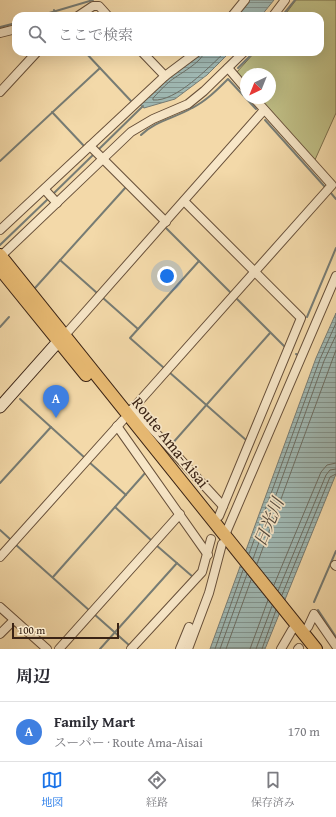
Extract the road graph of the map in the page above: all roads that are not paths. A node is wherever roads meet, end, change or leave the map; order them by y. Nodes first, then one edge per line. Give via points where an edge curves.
1 (245, 0) edge
2 (285, 0) edge
3 (84, 12) edge
4 (104, 12) edge
5 (235, 12) edge
6 (276, 12) edge
7 (12, 30) edge
8 (0, 33) edge
9 (33, 56) edge
10 (146, 56) edge
11 (192, 56) edge
12 (240, 56) edge
13 (228, 68) junction
14 (165, 76) junction
15 (240, 82) edge
16 (0, 92) edge
17 (259, 104) edge
18 (264, 110) junction
19 (91, 147) junction
20 (102, 158) junction
21 (45, 190) junction
22 (184, 201) junction
23 (57, 202) junction
24 (166, 222) junction
25 (0, 230) edge
26 (0, 256) edge
27 (0, 269) edge
28 (255, 272) junction
29 (336, 276) edge
30 (62, 338) junction
31 (0, 407) edge
32 (125, 417) junction
33 (223, 506) junction
34 (180, 514) junction
35 (219, 516) dead end
36 (223, 542) junction
37 (208, 555) junction
38 (0, 557) edge
39 (0, 607) edge
40 (14, 620) junction
41 (291, 624) junction
42 (189, 627) dead end
43 (308, 628) dead end
44 (0, 634) edge
45 (336, 646) edge
46 (47, 649) edge
47 (59, 649) edge
48 (132, 649) edge
49 (180, 649) edge
50 (188, 649) edge
51 (281, 649) edge
52 (301, 649) edge
53 (316, 649) edge

1 - 5 street
2 - 6 street
3 - 4 street via 93,6 99,6
7 - 8 street
9 - 16 street
10 - 14 street
11 - 14 street
12 - 13 street
13 - 15 street
13 - 20 street via 188,104 131,132
14 - 19 street
17 - 18 street
18 - 22 street
18 - 28 street via 332,185
19 - 20 street
19 - 21 street
20 - 23 street
20 - 24 street
21 - 23 street
21 - 25 street
22 - 24 street
22 - 28 street
23 - 26 street
24 - 30 street
26 - 30 main road, Route Ama-Aisai
27 - 30 main road, Route Ama-Aisai
28 - 32 street
28 - 33 street via 301,318
29 - 36 street
30 - 31 street
30 - 32 main road, Route Ama-Aisai
32 - 33 street
32 - 34 street
32 - 36 main road, Route Ama-Aisai
32 - 38 street
33 - 35 street
34 - 37 street
34 - 47 street
36 - 37 street
36 - 41 main road, Route Ama-Aisai
36 - 50 street via 209,593
37 - 48 street via 202,572
39 - 40 street
40 - 44 street
40 - 46 street
41 - 51 street
41 - 52 main road, Route Ama-Aisai
41 - 53 main road, Route Ama-Aisai via 293,620
42 - 49 street
43 - 45 street via 314,614

